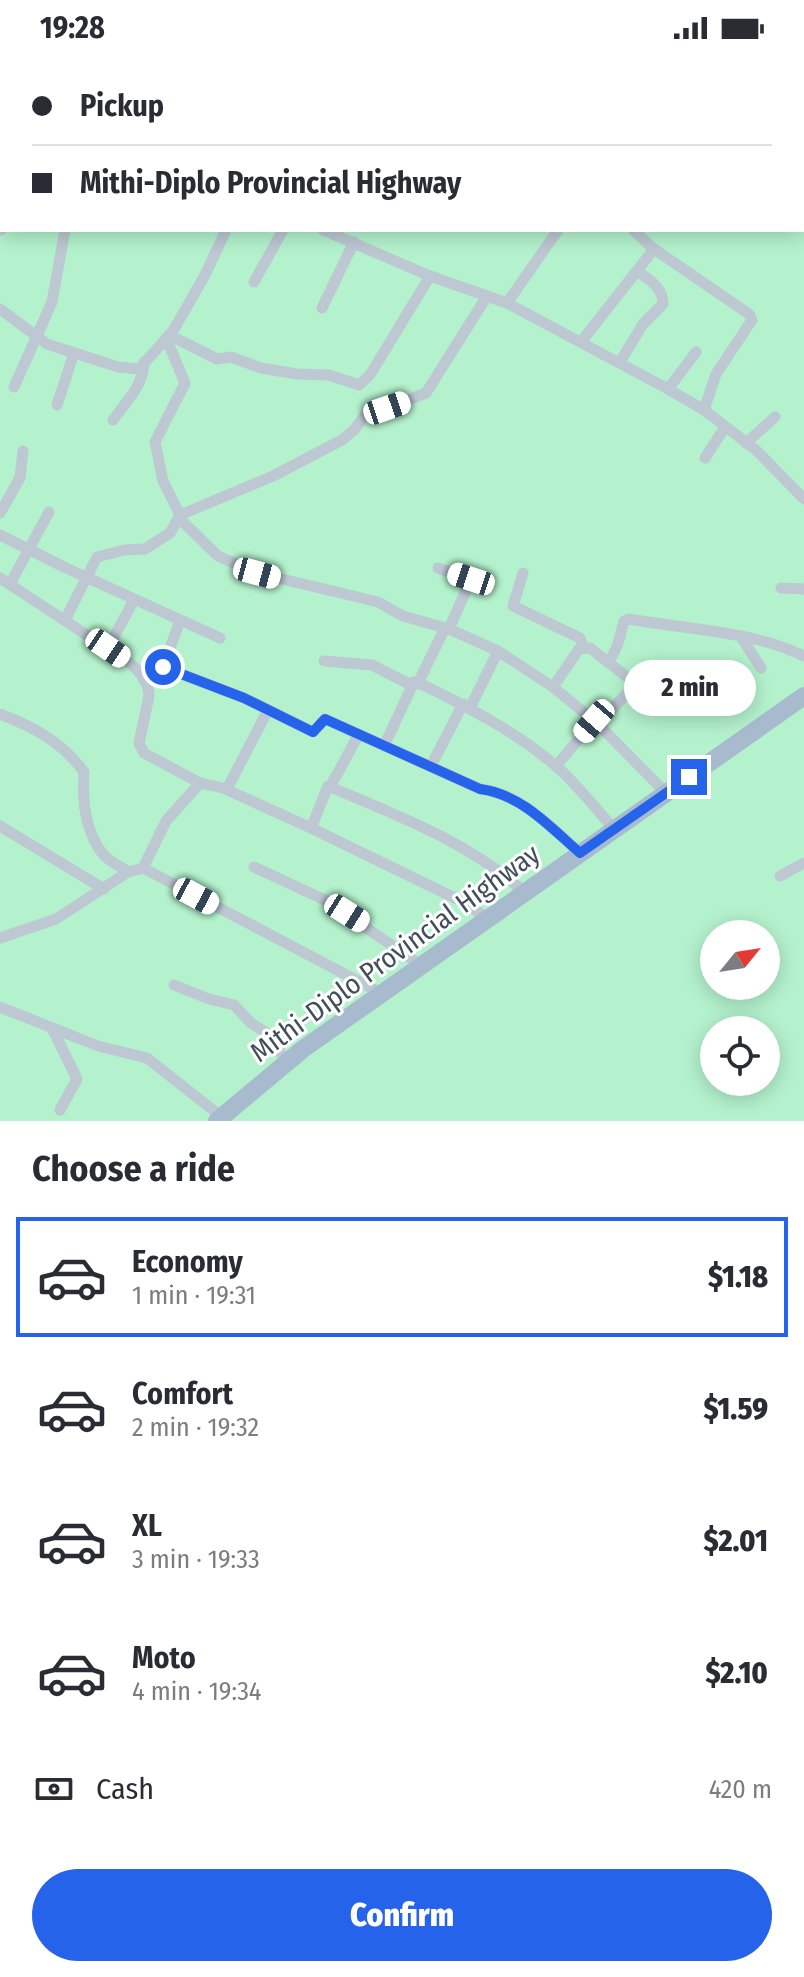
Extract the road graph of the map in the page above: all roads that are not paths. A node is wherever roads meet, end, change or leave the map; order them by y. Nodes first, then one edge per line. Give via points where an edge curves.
1 (65, 232) edge
2 (225, 232) edge
3 (282, 232) edge
4 (328, 232) edge
5 (557, 232) edge
6 (635, 232) edge
7 (354, 242) junction
8 (654, 249) junction
9 (637, 271) junction
10 (430, 276) junction
11 (254, 282) dead end
12 (487, 296) junction
13 (507, 303) junction
14 (322, 308) dead end
15 (0, 309) edge
16 (168, 336) junction
17 (36, 338) junction
18 (581, 342) junction
19 (696, 352) dead end
20 (74, 353) junction
21 (144, 361) junction
22 (620, 362) junction
23 (14, 387) dead end
24 (668, 389) junction
25 (57, 405) dead end
26 (704, 410) junction
27 (775, 417) dead end
28 (113, 420) dead end
29 (725, 427) junction
30 (746, 443) junction
31 (23, 451) dead end
32 (705, 458) dead end
33 (804, 499) edge
34 (49, 512) dead end
35 (0, 513) edge
36 (180, 515) junction
37 (0, 535) edge
38 (29, 551) junction
39 (438, 568) dead end
40 (523, 573) dead end
41 (88, 576) junction
42 (5, 581) edge
43 (781, 588) dead end
44 (804, 589) edge
45 (134, 600) junction
46 (65, 620) junction
47 (180, 621) junction
48 (447, 628) junction
49 (220, 638) dead end
50 (742, 638) junction
51 (583, 647) junction
52 (108, 648) junction
53 (498, 651) junction
54 (804, 656) edge
55 (324, 661) dead end
56 (609, 663) junction
57 (163, 667) junction
58 (761, 668) dead end
59 (642, 669) dead end
60 (144, 680) junction
61 (633, 684) junction
62 (416, 685) junction
63 (553, 687) junction
64 (804, 696) edge
65 (466, 706) junction
66 (268, 710) junction
67 (0, 714) edge
68 (596, 722) junction
69 (359, 734) junction
70 (384, 746) junction
71 (431, 766) junction
72 (556, 766) junction
73 (200, 783) junction
74 (330, 787) junction
75 (227, 789) junction
76 (666, 793) junction
77 (0, 826) edge
78 (311, 828) junction
79 (615, 830) junction
80 (580, 853) junction
81 (804, 863) edge
82 (254, 867) dead end
83 (143, 868) junction
84 (128, 872) junction
85 (780, 876) dead end
86 (104, 889) junction
87 (525, 893) junction
88 (489, 919) junction
89 (0, 938) edge
90 (422, 966) junction
91 (174, 985) dead end
92 (383, 994) junction
93 (0, 1007) edge
94 (52, 1028) junction
95 (287, 1062) junction
96 (60, 1110) dead end
97 (219, 1119) edge

1 - 17 street via 52,302
2 - 16 street
3 - 11 street
4 - 7 street
5 - 13 street
6 - 8 street
7 - 10 street
7 - 14 street
8 - 9 street
8 - 26 street via 752,320 716,374
9 - 18 street
9 - 22 street via 659,288 663,304 643,324
10 - 12 street
10 - 16 street via 359,385 329,375 261,368 231,357 217,359
12 - 13 street
12 - 36 street via 426,393 369,410 342,440
13 - 18 street
15 - 17 street
16 - 21 street
16 - 36 street via 185,383 155,442 163,481
17 - 20 street
17 - 23 street
18 - 22 street
19 - 24 street
20 - 21 street via 134,370
20 - 25 street
21 - 28 street via 144,376
22 - 24 street
24 - 26 street
26 - 29 street
27 - 30 street
29 - 30 street
29 - 32 street
30 - 33 street
31 - 35 street via 20,478
34 - 38 street
36 - 41 street via 170,533 145,549 97,557
36 - 48 street via 218,556 257,573 378,602 403,616
37 - 38 street
38 - 41 street
38 - 42 street
39 - 48 street via 473,580
40 - 51 street via 513,606 580,638
41 - 45 street
41 - 46 street
42 - 46 street
43 - 44 street
45 - 47 street
45 - 52 street
46 - 52 street
47 - 49 street
47 - 57 street
48 - 53 street
48 - 62 street
50 - 54 street
50 - 56 street via 629,619
50 - 58 street
51 - 56 street
51 - 63 street
52 - 60 street
53 - 63 street
53 - 65 street
55 - 62 street via 372,665
56 - 61 street
57 - 60 street
57 - 66 street
59 - 61 street
60 - 73 street via 149,696 140,748
61 - 68 street
62 - 65 street
62 - 70 street
63 - 68 street
64 - 76 main road, Mithi-Diplo Provincial Highway
65 - 71 street
65 - 72 street
66 - 69 street via 313,732 325,719
66 - 75 street
67 - 84 street via 47,735 72,755 84,772 82,793 90,828 103,855
68 - 72 street
68 - 76 street
69 - 70 street
69 - 74 street
70 - 71 street
71 - 80 street via 509,797
72 - 79 street
73 - 75 street
73 - 83 street via 166,821
74 - 78 street
74 - 87 street via 466,850 501,870
75 - 78 street
76 - 79 main road, Mithi-Diplo Provincial Highway
77 - 86 street
78 - 88 street
79 - 80 main road, Mithi-Diplo Provincial Highway
80 - 87 main road, Mithi-Diplo Provincial Highway
81 - 85 street
82 - 90 street via 327,901
83 - 84 street
83 - 92 street
84 - 86 street
86 - 89 street via 56,919
87 - 88 main road, Mithi-Diplo Provincial Highway
88 - 90 main road, Mithi-Diplo Provincial Highway
90 - 92 main road, Mithi-Diplo Provincial Highway
91 - 95 street via 234,1005 268,1034
92 - 95 main road, Mithi-Diplo Provincial Highway
93 - 94 street
94 - 96 street via 77,1079
94 - 97 street via 147,1058
95 - 97 main road, Mithi-Diplo Provincial Highway

